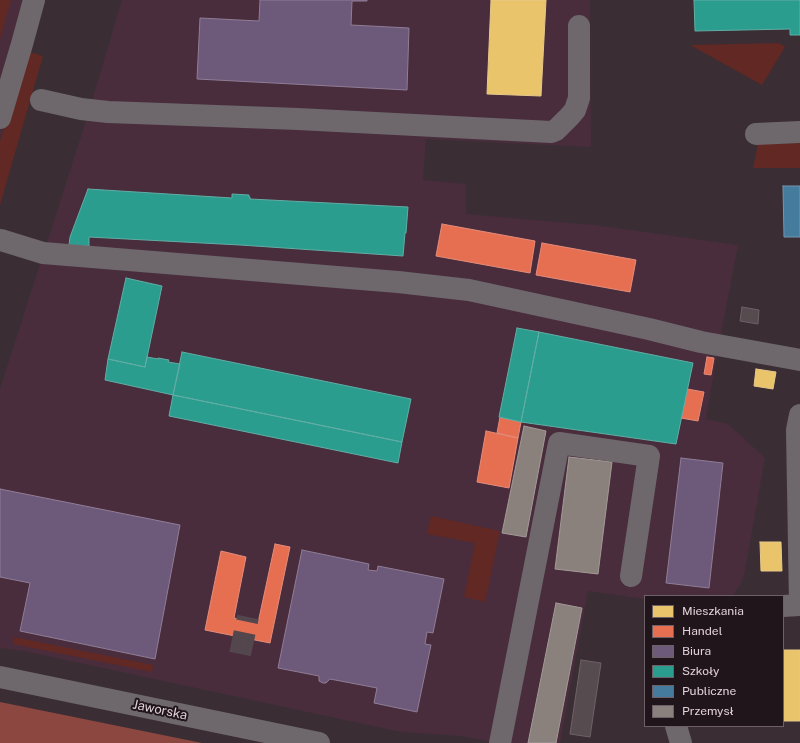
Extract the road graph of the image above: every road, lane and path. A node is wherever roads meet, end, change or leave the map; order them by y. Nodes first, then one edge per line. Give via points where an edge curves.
1 (34, 0) edge
2 (579, 26) dead end
3 (41, 100) dead end
4 (0, 118) edge
5 (800, 132) edge
6 (756, 134) dead end
7 (1, 240) dead end
8 (800, 360) edge
9 (800, 415) edge
10 (632, 576) dead end
11 (784, 606) edge
12 (0, 677) edge
13 (676, 727) edge
14 (319, 743) edge
15 (500, 743) edge
16 (681, 743) edge

1 - 4 street
2 - 3 street via 579,98 575,110 551,132 108,112
5 - 6 street
7 - 8 street via 43,253 469,290 701,342
9 - 11 street via 797,430 800,605
10 - 15 street via 649,456 559,443
12 - 14 street, Jaworska
13 - 16 street

